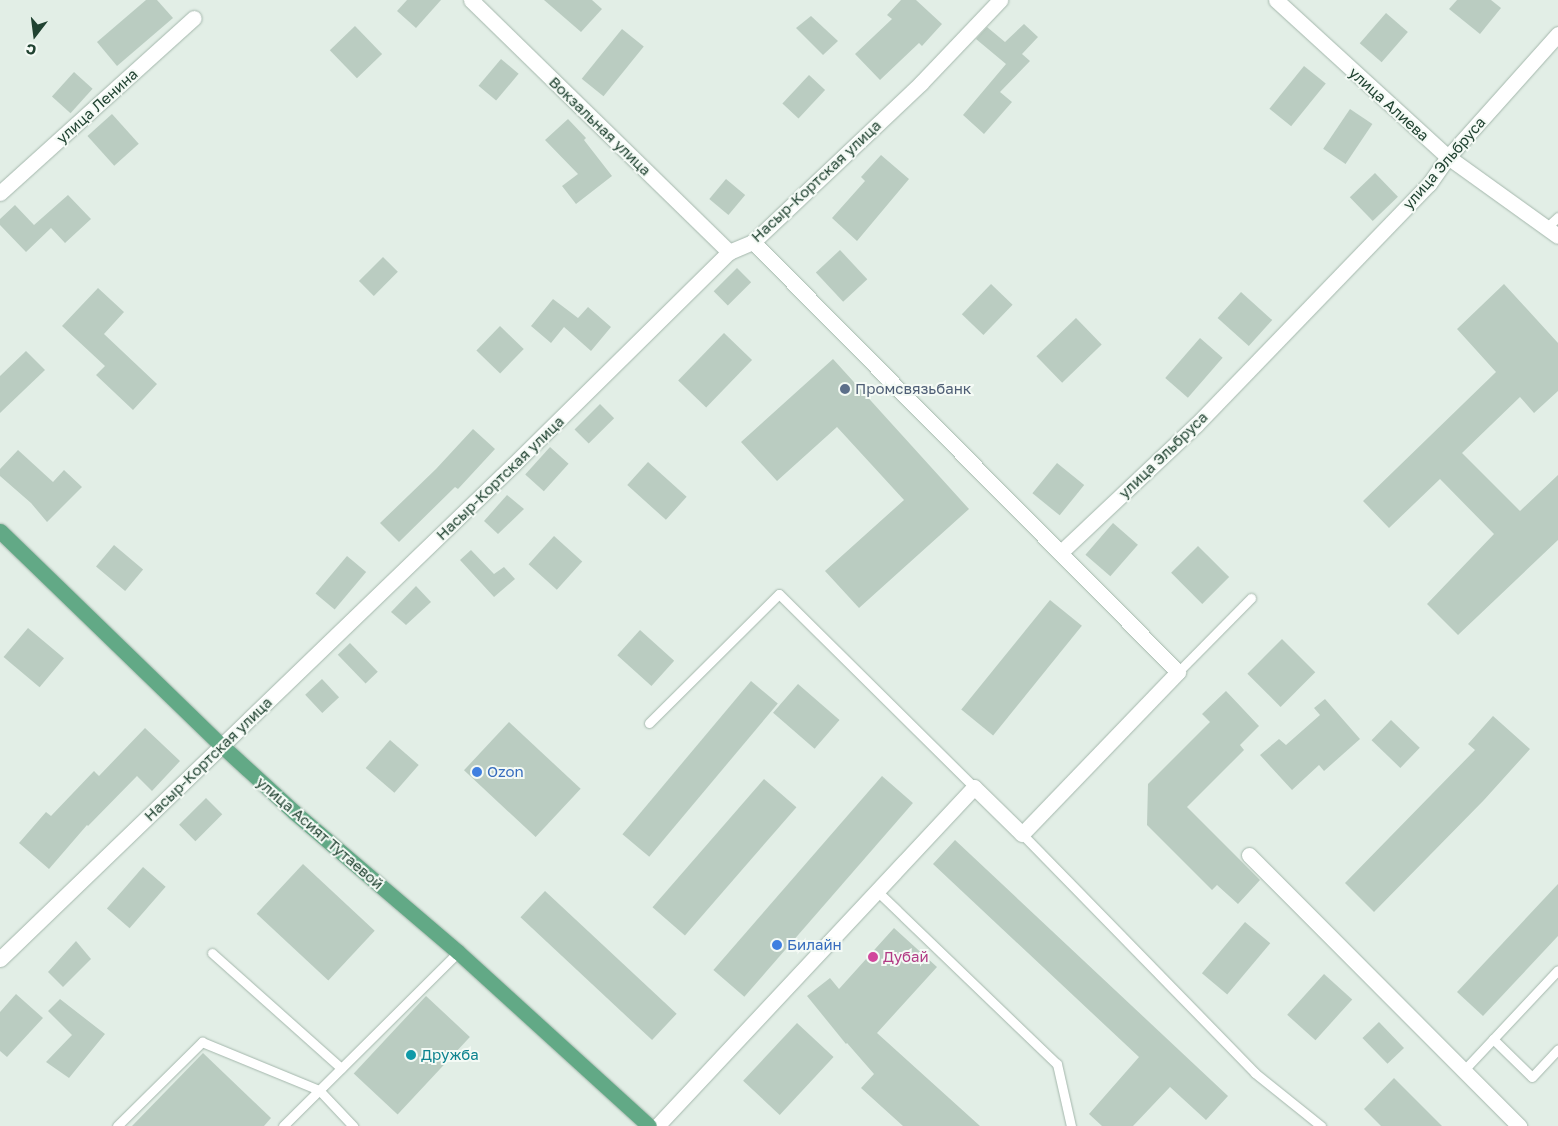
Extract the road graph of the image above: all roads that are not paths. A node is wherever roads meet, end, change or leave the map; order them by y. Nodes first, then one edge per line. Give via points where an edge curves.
1 (471, 0) edge
2 (1000, 0) edge
3 (1276, 0) edge
4 (194, 18) dead end
5 (1558, 34) edge
6 (1448, 157) junction
7 (0, 193) edge
8 (1554, 227) edge
9 (753, 242) junction
10 (729, 252) junction
11 (0, 531) edge
12 (1061, 552) junction
13 (1252, 598) dead end
14 (1178, 672) junction
15 (649, 723) dead end
16 (222, 745) junction
17 (974, 787) junction
18 (1022, 834) junction
19 (1249, 855) dead end
20 (877, 891) junction
21 (458, 952) junction
22 (212, 953) dead end
23 (0, 959) edge
24 (1558, 970) edge
25 (1493, 1039) junction
26 (1558, 1049) edge
27 (341, 1068) junction
28 (1464, 1070) junction
29 (319, 1090) junction
30 (117, 1126) edge
31 (283, 1126) edge
32 (353, 1126) edge
33 (649, 1126) edge
34 (657, 1126) edge
35 (1071, 1126) edge
36 (1321, 1126) edge
37 (1520, 1126) edge

1 - 10 street, Вокзальная улица
2 - 9 street, Насыр-Кортская улица via 914,90
3 - 6 street, улица Алиева
4 - 7 street, улица Ленина
5 - 6 street, улица Эльбруса
6 - 8 street, улица Алиева
6 - 12 street, улица Эльбруса via 1428,184 1203,418
9 - 10 street, Насыр-Кортская улица
9 - 12 street
10 - 16 street, Насыр-Кортская улица
11 - 16 main road, улица Асият Тутаевой
12 - 14 street
13 - 14 lane
14 - 18 street
15 - 17 lane via 779,594
16 - 21 main road, улица Асият Тутаевой via 294,812
16 - 23 street, Насыр-Кортская улица
17 - 18 street
17 - 20 street
18 - 36 lane via 1255,1073
19 - 28 street
20 - 34 street
20 - 35 lane via 1057,1064
21 - 27 lane
21 - 33 main road, улица Асият Тутаевой
22 - 27 lane
24 - 25 lane
25 - 26 lane via 1532,1077
25 - 28 lane
27 - 29 lane
28 - 37 street
29 - 30 lane via 202,1042
29 - 31 lane
29 - 32 lane

